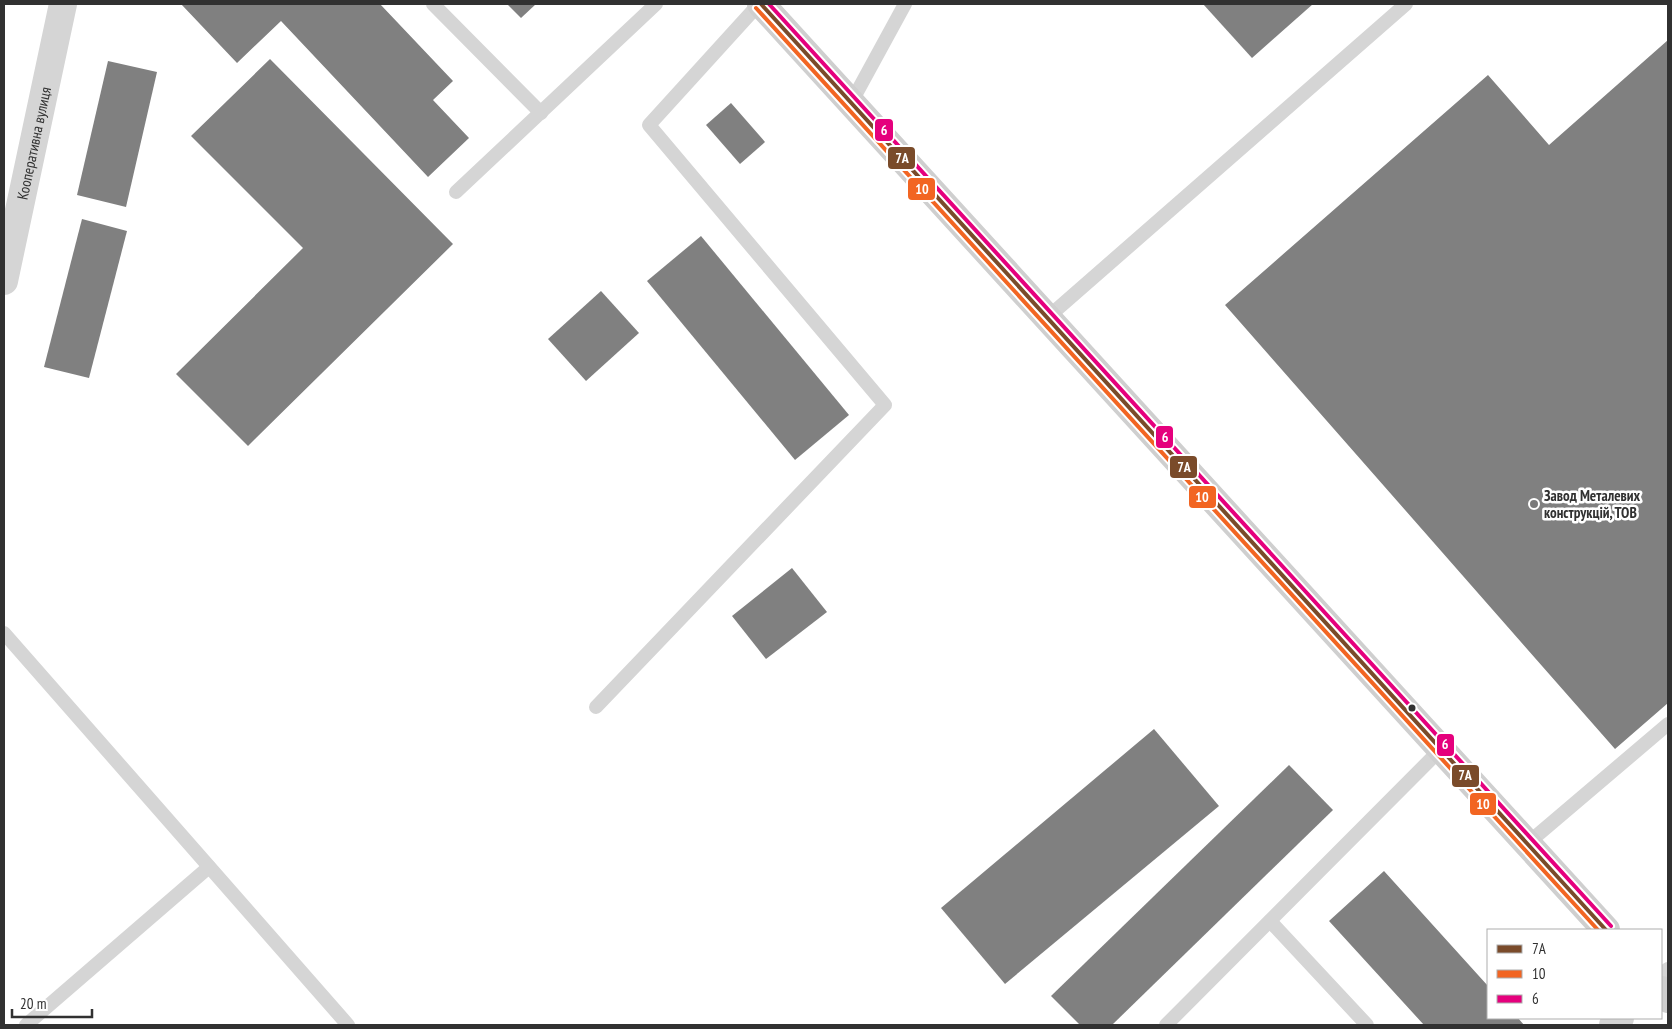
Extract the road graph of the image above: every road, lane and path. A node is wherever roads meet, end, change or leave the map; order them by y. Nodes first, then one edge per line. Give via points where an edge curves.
1 (63, 4) edge
2 (433, 4) edge
3 (656, 4) edge
4 (760, 4) edge
5 (906, 4) edge
6 (1406, 4) edge
7 (851, 103) junction
8 (541, 113) junction
9 (456, 192) dead end
10 (4, 281) edge
11 (1047, 318) junction
12 (4, 633) edge
13 (596, 707) dead end
14 (1668, 724) edge
15 (1441, 749) junction
16 (1527, 844) junction
17 (210, 868) junction
18 (1270, 921) junction
19 (1605, 929) edge
20 (26, 1025) edge
21 (348, 1025) edge
22 (1166, 1025) edge
23 (1367, 1025) edge

1 - 10 street, Кооперативна вулиця
2 - 8 lane
3 - 8 lane
4 - 7 main road
4 - 13 lane via 650,125 885,405
5 - 7 lane
6 - 11 lane
7 - 11 main road
8 - 9 lane
11 - 15 main road
12 - 17 lane
14 - 16 lane
15 - 16 main road
15 - 18 lane
16 - 19 main road
17 - 20 lane
17 - 21 lane
18 - 22 lane
18 - 23 lane

